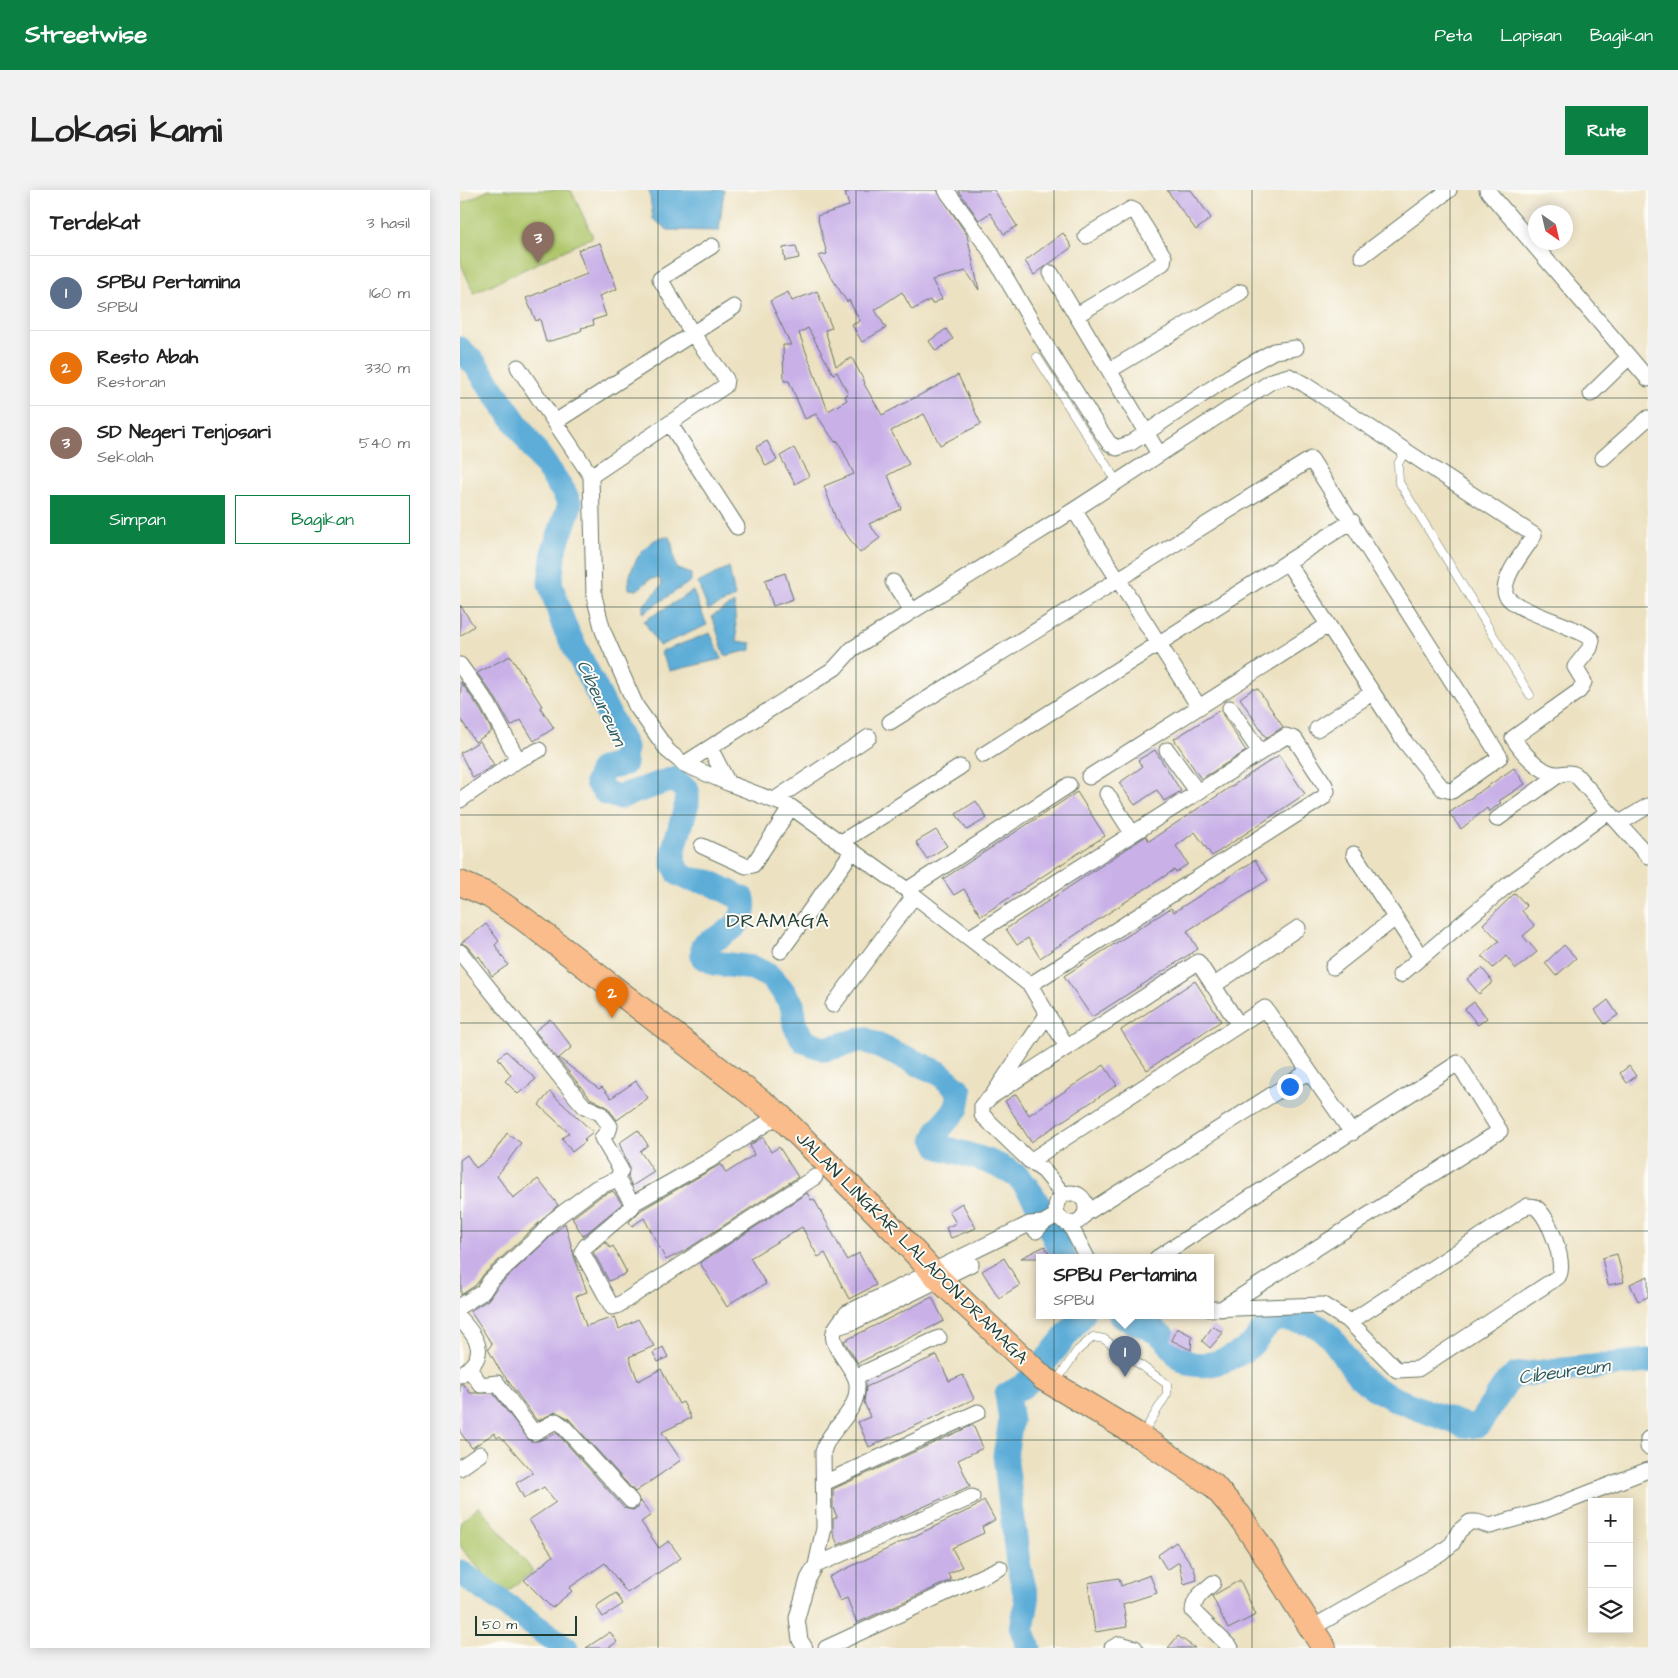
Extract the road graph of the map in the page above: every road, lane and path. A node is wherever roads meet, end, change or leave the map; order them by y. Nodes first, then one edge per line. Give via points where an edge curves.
1 (946, 190) edge
2 (1449, 190) edge
3 (1487, 190) edge
4 (1086, 236) dead end
5 (712, 246) dead end
6 (1362, 256) dead end
7 (1051, 273) dead end
8 (1241, 292) dead end
9 (734, 307) dead end
10 (1077, 315) junction
11 (692, 333) junction
12 (1296, 348) dead end
13 (1037, 357) dead end
14 (1629, 357) junction
15 (518, 368) dead end
16 (1110, 370) junction
17 (1648, 379) edge
18 (1591, 394) dead end
19 (1648, 418) edge
20 (555, 422) junction
21 (670, 424) junction
22 (1146, 432) junction
23 (1405, 451) junction
24 (1159, 454) junction
25 (1603, 458) dead end
26 (591, 476) junction
27 (1117, 482) junction
28 (1074, 510) junction
29 (1352, 521) junction
30 (737, 527) dead end
31 (1287, 562) junction
32 (1118, 578) junction
33 (893, 582) dead end
34 (912, 611) junction
35 (1328, 625) junction
36 (1159, 643) junction
37 (460, 665) edge
38 (1372, 693) junction
39 (1530, 695) dead end
40 (1199, 707) junction
41 (1230, 708) dead end
42 (890, 722) dead end
43 (1317, 729) dead end
44 (869, 737) dead end
45 (710, 748) junction
46 (538, 750) dead end
47 (1167, 750) dead end
48 (1260, 752) junction
49 (983, 755) dead end
50 (518, 760) junction
51 (684, 764) junction
52 (960, 767) dead end
53 (1560, 774) junction
54 (1089, 777) dead end
55 (728, 783) junction
56 (1069, 785) dead end
57 (1197, 791) junction
58 (1107, 794) dead end
59 (460, 800) edge
60 (774, 800) junction
61 (1648, 806) edge
62 (792, 807) junction
63 (1608, 812) junction
64 (1497, 819) dead end
65 (1620, 824) junction
66 (1132, 833) junction
67 (702, 846) dead end
68 (846, 848) junction
69 (1354, 854) dead end
70 (1648, 856) edge
71 (460, 883) edge
72 (910, 893) junction
73 (1395, 918) junction
74 (1298, 928) dead end
75 (970, 938) junction
76 (781, 951) dead end
77 (460, 952) edge
78 (1421, 957) junction
79 (1333, 967) dead end
80 (1400, 975) dead end
81 (1030, 985) junction
82 (1213, 986) junction
83 (833, 1004) dead end
84 (1047, 1016) junction
85 (1239, 1025) junction
86 (1067, 1047) junction
87 (1309, 1071) junction
88 (992, 1096) junction
89 (779, 1115) junction
90 (1352, 1133) junction
91 (1030, 1161) junction
92 (815, 1176) dead end
93 (616, 1179) junction
94 (1064, 1194) junction
95 (632, 1204) junction
96 (1065, 1220) junction
97 (1085, 1254) edge
98 (1163, 1254) edge
99 (935, 1275) junction
100 (460, 1306) edge
101 (1216, 1309) edge
102 (460, 1319) edge
103 (1350, 1322) junction
104 (939, 1338) dead end
105 (464, 1372) edge
106 (855, 1376) junction
107 (1048, 1382) junction
108 (978, 1412) dead end
109 (1140, 1437) junction
110 (1648, 1438) edge
111 (1648, 1447) edge
112 (480, 1454) dead end
113 (460, 1468) edge
114 (1648, 1470) edge
115 (824, 1483) junction
116 (972, 1497) dead end
117 (631, 1501) dead end
118 (816, 1565) junction
119 (1000, 1568) dead end
120 (1213, 1583) dead end
121 (1312, 1628) junction
122 (804, 1648) edge
123 (826, 1648) edge
124 (1112, 1648) edge
125 (1135, 1648) edge
126 (1231, 1648) edge
127 (1324, 1648) edge

1 - 22 street via 989,249 1109,443 1116,448 1122,447
2 - 6 street
3 - 14 street
4 - 10 street via 1131,209 1139,216 1164,257 1162,263
5 - 11 street via 660,279
7 - 10 street
8 - 16 street
9 - 11 street
10 - 16 street
11 - 20 street
11 - 21 street via 726,379 725,386
12 - 22 street via 1274,351
13 - 27 lane
14 - 17 street
14 - 18 street
15 - 20 street
16 - 22 street
19 - 25 street
20 - 26 street
21 - 26 street
21 - 30 street
22 - 24 street
23 - 24 street via 1289,376 1272,382
23 - 39 lane via 1398,464 1399,482
23 - 53 street via 1534,535 1510,575 1506,594 1519,607 1583,633 1592,640 1590,648 1575,667 1584,682 1579,691 1513,738 1537,764 1548,772
24 - 27 street
26 - 51 street via 594,596 603,631 643,718 663,746
27 - 28 street
28 - 32 street
28 - 34 street
29 - 31 street
29 - 32 street via 1312,459
29 - 38 street via 1500,757 1452,791 1447,791 1421,764
31 - 35 street
31 - 36 street
32 - 36 street
32 - 42 street
33 - 34 street
34 - 45 street via 852,649 836,668
35 - 38 street
35 - 40 street
36 - 40 street
36 - 49 street
37 - 50 street via 488,704
38 - 43 street
40 - 54 street
41 - 48 street
44 - 60 street
45 - 51 street
45 - 55 street
46 - 50 street
47 - 57 street
48 - 57 street
48 - 81 street via 1286,736 1295,739 1325,785 1324,797
50 - 59 street
51 - 55 street
52 - 68 street
53 - 63 street via 1576,775
53 - 64 street
55 - 60 street
56 - 72 street
57 - 66 street
58 - 66 street
60 - 62 street
61 - 65 street
62 - 67 street via 753,865 746,866
62 - 68 street
63 - 65 street
63 - 78 street via 1510,882
65 - 70 street
66 - 75 street
68 - 72 street
68 - 76 street
69 - 73 street
71 - 89 main road, JALAN LINGKAR LALADON-DRAMAGA via 490,896 524,919
72 - 75 street
72 - 83 street
73 - 78 street
73 - 79 street
74 - 82 street
75 - 81 street
77 - 93 street via 577,1098 584,1106 600,1113 610,1126 602,1138 621,1170
78 - 80 street
81 - 84 street
82 - 85 street
82 - 86 street via 1198,962
84 - 86 street
84 - 88 street
85 - 87 street via 1265,1008
85 - 91 street
86 - 88 street
87 - 90 street
87 - 96 street via 1101,1203
88 - 91 street via 982,1105 982,1116
89 - 95 street via 710,1160
89 - 99 main road, JALAN LINGKAR LALADON-DRAMAGA
90 - 98 street
90 - 101 street via 1458,1063 1500,1132
91 - 94 street via 1044,1171
92 - 95 street via 614,1308 583,1249 629,1211
93 - 95 street
93 - 100 street via 596,1188 552,1221 482,1292
94 - 96 street via 1057,1202
94 - 96 street via 1076,1194 1085,1202
96 - 97 street
96 - 99 street
99 - 106 street via 847,1313 834,1332 835,1343
99 - 107 main road, JALAN LINGKAR LALADON-DRAMAGA
101 - 103 street via 1323,1305
102 - 105 street via 473,1334 478,1350 477,1362
103 - 103 street via 1397,1370 1418,1369 1558,1278 1562,1268 1553,1234 1536,1208 1527,1206
104 - 106 street
105 - 117 street via 481,1385 497,1384 534,1433 556,1421 564,1426
106 - 115 street via 854,1404 825,1445
107 - 109 main road, JALAN LINGKAR LALADON-DRAMAGA
107 - 109 lane via 1085,1341 1093,1336 1104,1339 1167,1384 1167,1394
108 - 115 street
109 - 121 main road, JALAN LINGKAR LALADON-DRAMAGA via 1213,1485 1239,1515
110 - 111 street
112 - 113 street
114 - 121 street via 1543,1511 1490,1526 1470,1522 1439,1554
115 - 118 street via 824,1528
116 - 118 street
118 - 122 street via 808,1578 797,1618
119 - 123 street
120 - 126 street via 1198,1595 1194,1611
121 - 127 main road, JALAN LINGKAR LALADON-DRAMAGA
124 - 125 street via 1120,1644

